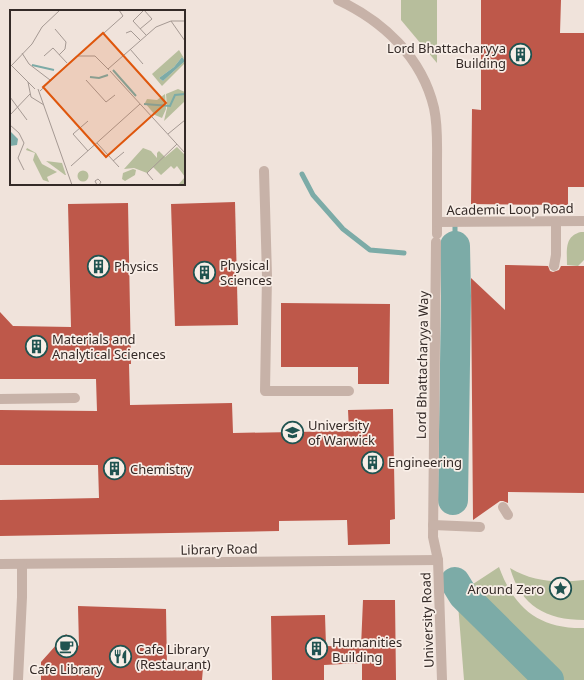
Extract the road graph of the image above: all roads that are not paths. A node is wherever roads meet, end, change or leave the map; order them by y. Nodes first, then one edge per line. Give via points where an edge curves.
1 (338, 0) edge
2 (264, 172) dead end
3 (584, 221) edge
4 (437, 222) junction
5 (556, 222) junction
6 (554, 266) dead end
7 (349, 391) dead end
8 (75, 398) dead end
9 (0, 399) edge
10 (433, 525) junction
11 (480, 527) dead end
12 (438, 560) junction
13 (0, 564) edge
14 (22, 565) junction
15 (18, 680) edge
16 (442, 680) edge

1 - 4 street, Lord Bhattacharyya Way via 370,18 398,41 420,71 429,90 436,127
2 - 7 street via 267,276 265,391
3 - 5 street, Academic Loop Road
4 - 5 street, Academic Loop Road
4 - 10 street, Lord Bhattacharyya Way
5 - 6 street
8 - 9 street
10 - 11 street
10 - 12 street, Lord Bhattacharyya Way
12 - 14 street, Library Road
12 - 16 street, University Road
13 - 14 street, Library Road
14 - 15 street

